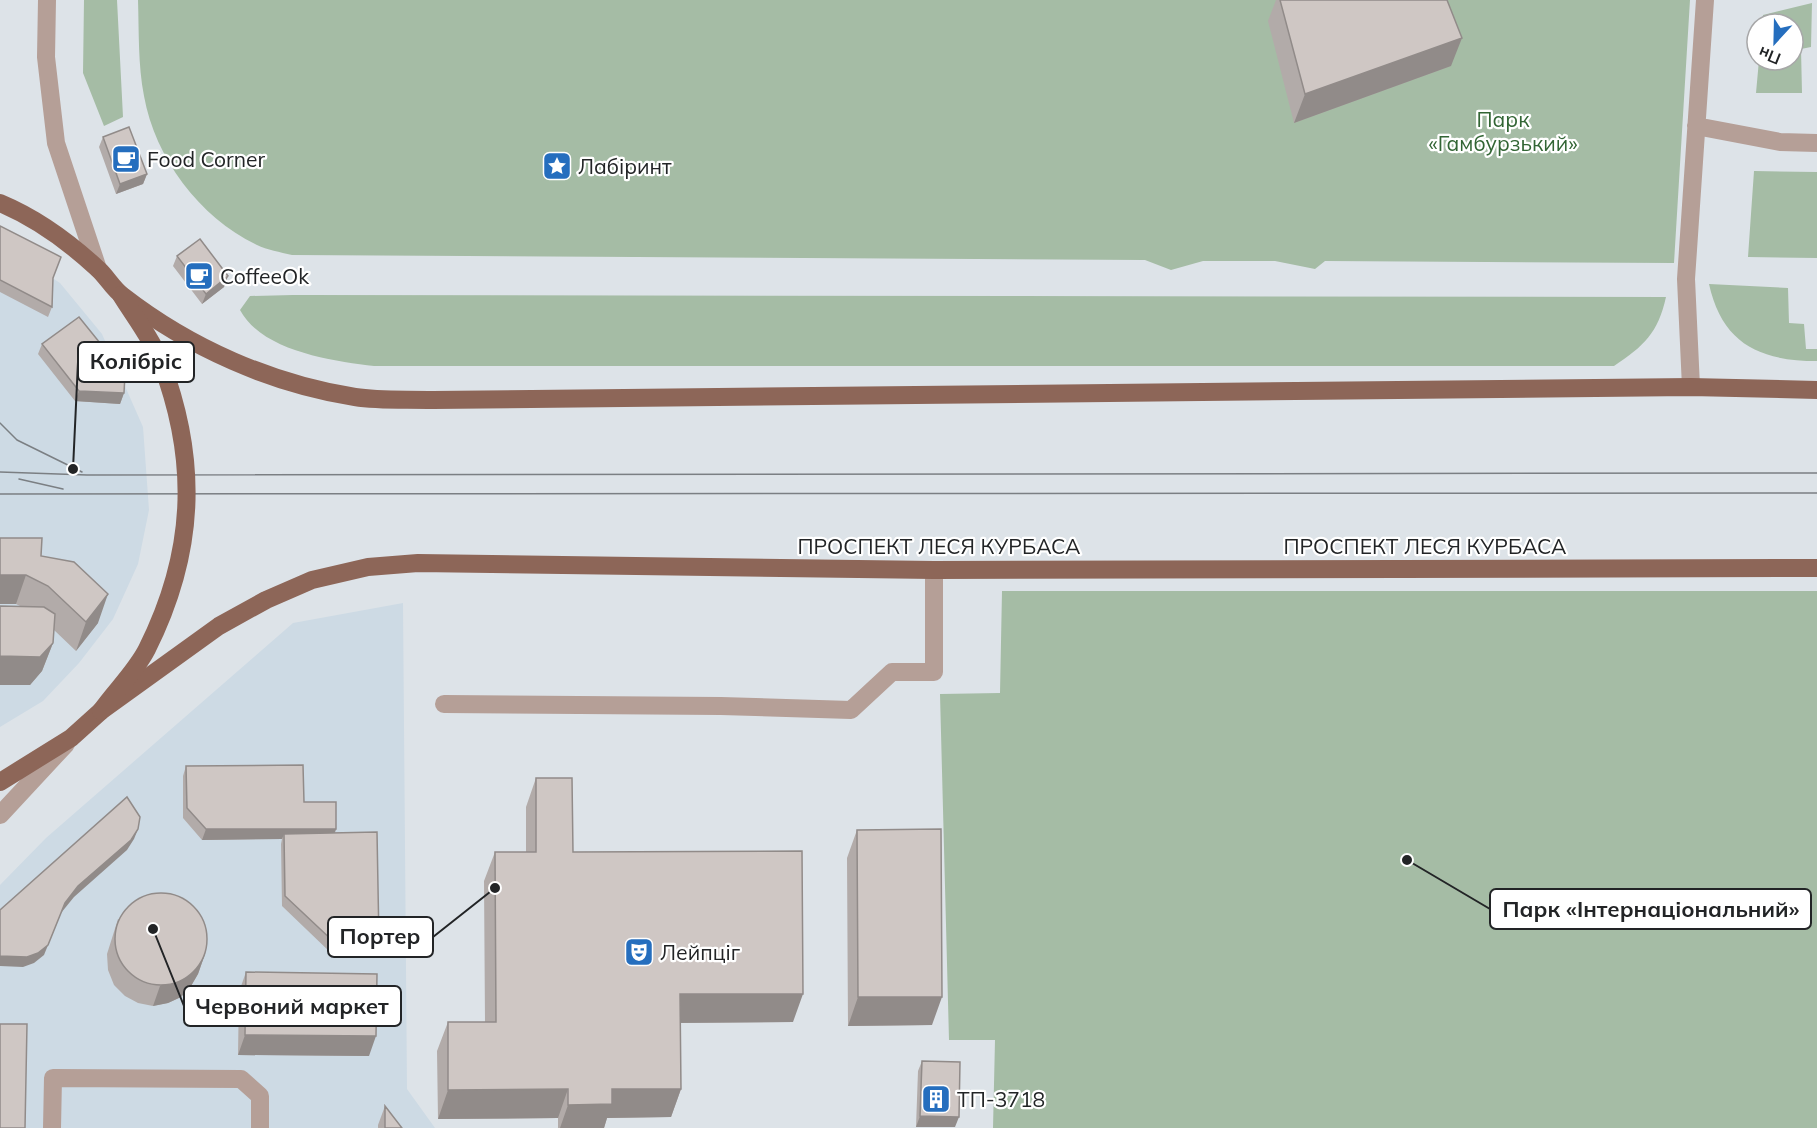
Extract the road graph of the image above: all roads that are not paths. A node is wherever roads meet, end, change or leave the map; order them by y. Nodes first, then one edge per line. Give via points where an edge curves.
1 (46, 0) edge
2 (1705, 0) edge
3 (1696, 126) junction
4 (1817, 143) edge
5 (0, 203) edge
6 (98, 269) junction
7 (121, 295) junction
8 (1691, 387) junction
9 (1817, 390) edge
10 (1817, 568) edge
11 (934, 570) junction
12 (444, 704) dead end
13 (101, 711) junction
14 (71, 738) junction
15 (0, 782) edge
16 (0, 815) edge
17 (52, 1128) edge
18 (260, 1128) edge

1 - 6 street via 46,57 56,143
2 - 3 street
3 - 4 street via 1780,142
3 - 8 street via 1686,279
5 - 6 main road via 32,216
6 - 7 main road
7 - 8 main road via 252,371 358,398
7 - 13 main road, bridge via 160,360 183,432 188,507 176,581 146,651
8 - 9 main road
10 - 11 main road, ПРОСПЕКТ ЛЕСЯ КУРБАСА
11 - 12 street via 934,672 892,672 851,710
11 - 13 main road, ПРОСПЕКТ ЛЕСЯ КУРБАСА, bridge via 418,563 368,567 312,580 266,600 219,626
13 - 14 main road
14 - 15 main road
14 - 16 street
17 - 18 street via 53,1078 241,1079 260,1096

